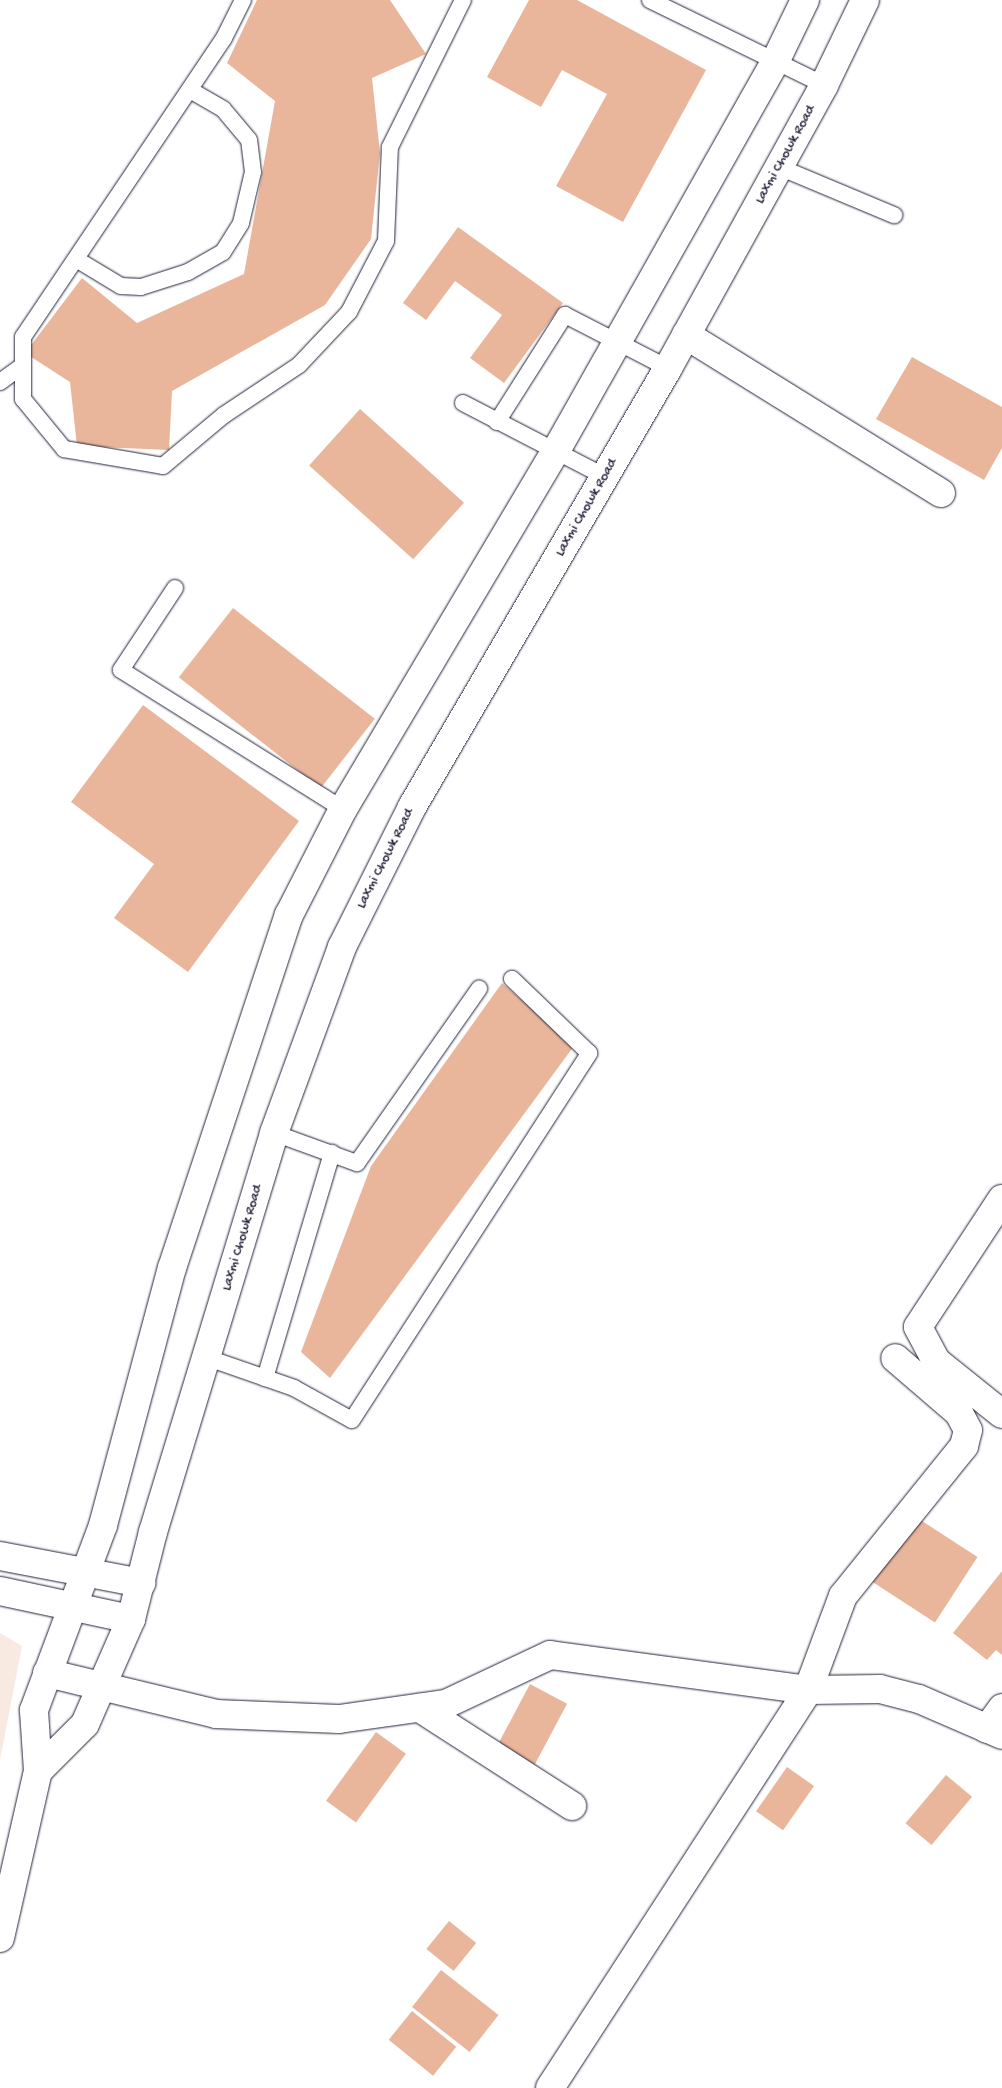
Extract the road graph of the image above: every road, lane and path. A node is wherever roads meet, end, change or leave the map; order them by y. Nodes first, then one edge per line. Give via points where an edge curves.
1 (243, 0) edge
2 (463, 0) edge
3 (650, 0) edge
4 (805, 0) edge
5 (865, 0) edge
6 (775, 62) junction
7 (824, 85) junction
8 (190, 90) junction
9 (779, 167) junction
10 (894, 215) dead end
11 (76, 259) junction
12 (686, 335) junction
13 (618, 340) junction
14 (19, 368) junction
15 (668, 368) junction
16 (0, 382) edge
17 (463, 403) dead end
18 (497, 422) junction
19 (557, 450) junction
20 (606, 477) junction
21 (941, 493) dead end
22 (175, 588) dead end
23 (343, 809) junction
24 (512, 979) dead end
25 (478, 990) dead end
26 (274, 1133) junction
27 (332, 1153) junction
28 (1002, 1199) edge
29 (208, 1358) junction
30 (895, 1358) dead end
31 (265, 1378) junction
32 (1002, 1414) edge
33 (0, 1556) edge
34 (87, 1574) junction
35 (141, 1583) junction
36 (0, 1591) edge
37 (75, 1608) junction
38 (131, 1619) junction
39 (47, 1673) junction
40 (106, 1685) junction
41 (808, 1690) junction
42 (420, 1708) junction
43 (997, 1724) edge
44 (38, 1771) junction
45 (572, 1806) dead end
46 (9, 1870) edge
47 (0, 1938) edge
48 (550, 2088) edge

1 - 8 lane
2 - 14 lane via 390,147 386,241 370,278 349,312 299,365 224,414 163,466 64,450 22,399
3 - 6 lane
4 - 6 main road
5 - 7 main road, Laxmi Chowk Road
6 - 7 lane
6 - 13 main road
7 - 9 main road, Laxmi Chowk Road
8 - 11 lane
8 - 11 lane via 223,109 249,140 252,172 245,206 241,223 223,252 188,272 141,287 121,286
9 - 10 lane
9 - 12 main road, Laxmi Chowk Road
11 - 14 lane via 23,336
12 - 15 main road, Laxmi Chowk Road
12 - 21 main road
13 - 15 lane
13 - 18 lane via 565,315
13 - 19 main road
14 - 16 lane
15 - 20 main road, Laxmi Chowk Road
17 - 18 lane
18 - 19 lane
19 - 20 lane
19 - 23 main road
20 - 26 main road, Laxmi Chowk Road via 412,807 342,947
22 - 23 lane via 121,670
23 - 34 main road via 288,915 172,1268
24 - 31 lane via 590,1053 352,1420 294,1388
25 - 27 lane via 357,1163
26 - 27 lane
26 - 29 main road, Laxmi Chowk Road
27 - 31 lane
28 - 32 main road via 918,1327 937,1362
29 - 31 lane
29 - 35 main road, Laxmi Chowk Road
30 - 41 main road via 959,1413 968,1430 964,1446 843,1596
33 - 34 main road
34 - 35 main road
34 - 37 main road
35 - 38 main road, Laxmi Chowk Road
36 - 37 main road
37 - 38 main road
37 - 39 main road
38 - 40 main road, Laxmi Chowk Road
39 - 40 main road
39 - 44 main road via 34,1710
40 - 42 main road via 216,1714 339,1719
40 - 44 main road, Laxmi Chowk Road via 85,1724
41 - 42 main road via 550,1655 446,1704
41 - 43 main road via 880,1689 919,1698
41 - 48 main road
42 - 45 main road
44 - 46 main road
46 - 47 main road

